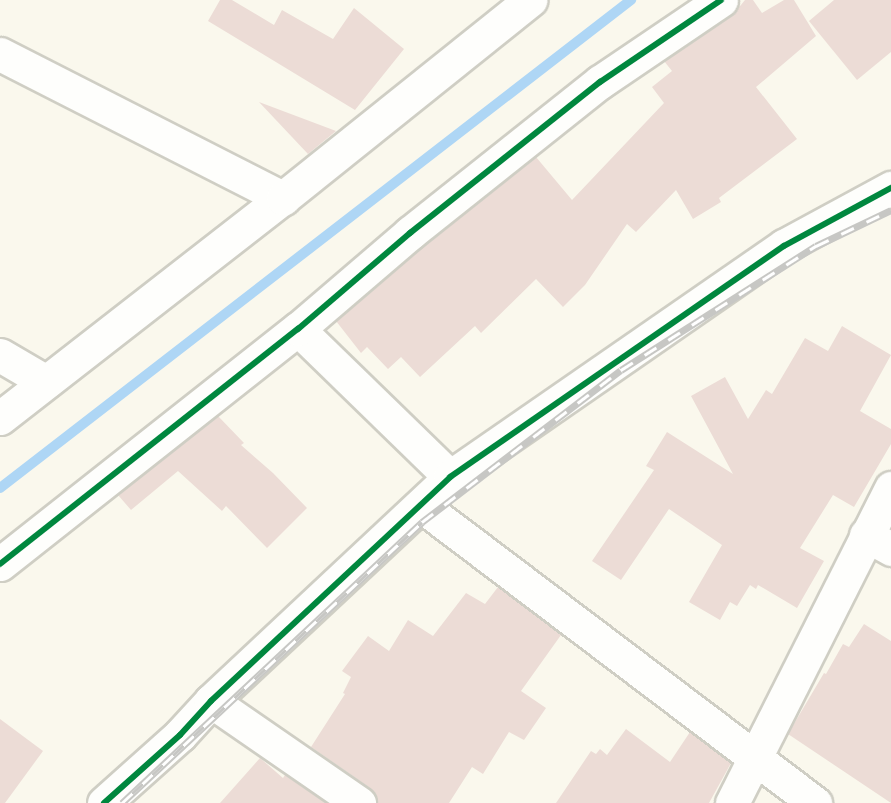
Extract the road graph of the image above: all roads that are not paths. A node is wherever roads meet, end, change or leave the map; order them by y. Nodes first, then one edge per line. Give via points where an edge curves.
1 (530, 0) edge
2 (721, 0) edge
3 (0, 54) edge
4 (891, 188) edge
5 (283, 198) junction
6 (298, 329) junction
7 (0, 355) edge
8 (46, 382) junction
9 (0, 418) edge
10 (450, 477) junction
11 (891, 488) edge
12 (422, 506) junction
13 (879, 542) edge
14 (0, 564) edge
15 (211, 700) junction
16 (755, 756) junction
17 (104, 803) edge
18 (358, 803) edge
19 (732, 803) edge
20 (816, 803) edge

1 - 5 street
2 - 6 street via 600,82 410,233
3 - 5 street
4 - 10 street via 784,246
5 - 8 street
6 - 10 street
6 - 14 street
7 - 8 street
8 - 9 street
10 - 12 street
11 - 13 street
12 - 15 street
12 - 16 street
13 - 16 street
15 - 17 street via 180,735
15 - 18 street
16 - 19 street
16 - 20 street

